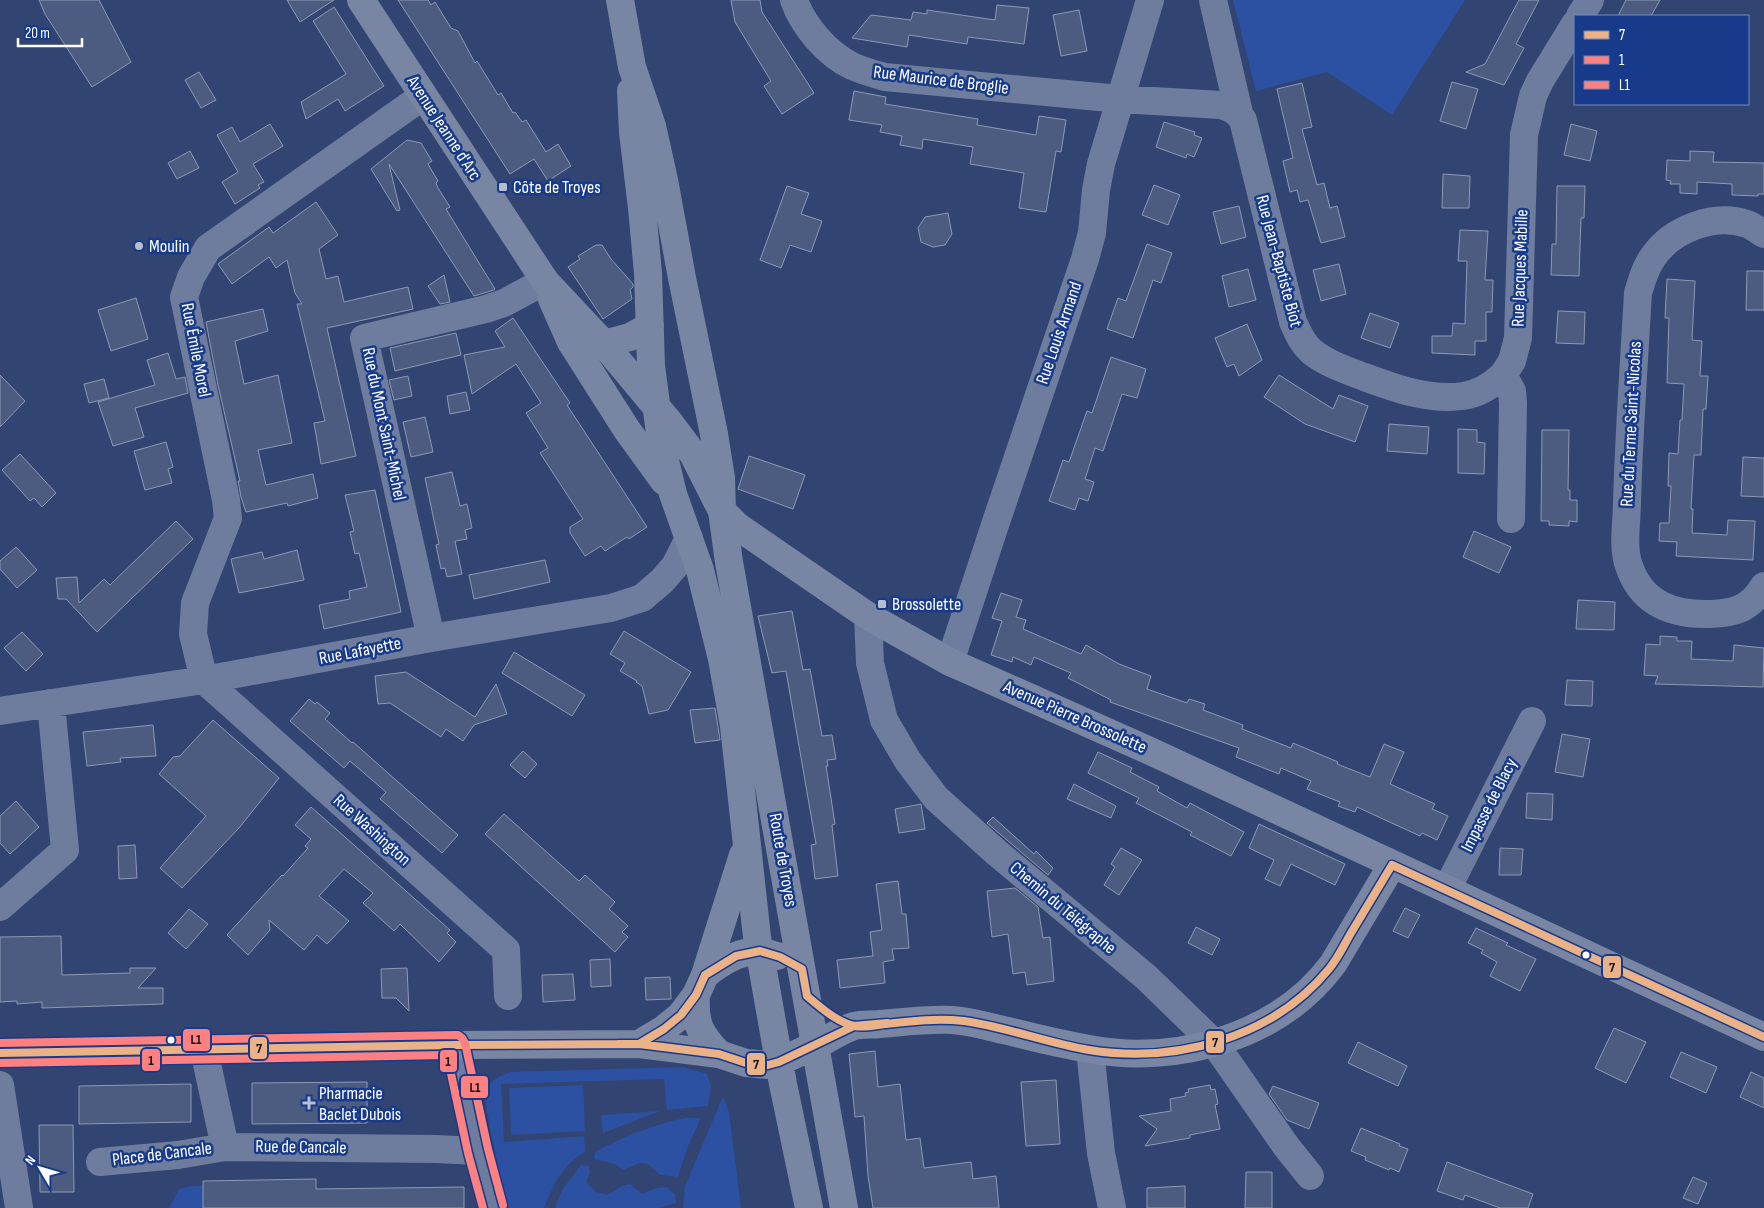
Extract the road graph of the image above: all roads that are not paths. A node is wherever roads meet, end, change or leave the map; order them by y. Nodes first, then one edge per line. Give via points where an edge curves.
1 (361, 0) edge
2 (620, 0) edge
3 (794, 0) edge
4 (1150, 0) edge
5 (1213, 0) edge
6 (1590, 0) edge
7 (1581, 15) edge
8 (1574, 26) edge
9 (632, 67) junction
10 (423, 96) junction
11 (1120, 99) junction
12 (1238, 114) junction
13 (1764, 234) edge
14 (545, 281) junction
15 (650, 326) junction
16 (604, 344) junction
17 (1503, 375) junction
18 (655, 405) junction
19 (673, 494) junction
20 (722, 511) junction
21 (1511, 519) dead end
22 (689, 538) junction
23 (1762, 594) edge
24 (868, 616) junction
25 (431, 638) junction
26 (950, 662) junction
27 (204, 680) junction
28 (51, 703) junction
29 (0, 711) edge
30 (1532, 721) dead end
31 (746, 846) junction
32 (1392, 865) junction
33 (1447, 889) junction
34 (0, 907) edge
35 (760, 951) junction
36 (802, 969) junction
37 (701, 985) junction
38 (508, 996) dead end
39 (807, 996) junction
40 (854, 1026) junction
41 (1764, 1038) edge
42 (639, 1044) junction
43 (1215, 1044) junction
44 (455, 1045) junction
45 (815, 1045) junction
46 (204, 1050) junction
47 (1090, 1050) junction
48 (0, 1053) edge
49 (719, 1054) junction
50 (779, 1062) junction
51 (0, 1085) edge
52 (224, 1147) junction
53 (478, 1151) junction
54 (100, 1162) dead end
55 (1310, 1176) dead end
56 (19, 1208) edge
57 (493, 1208) edge
58 (809, 1208) edge
59 (844, 1208) edge
60 (1112, 1208) edge

1 - 10 main road, Avenue Jeanne d'Arc
2 - 9 main road
3 - 11 street, Rue Maurice de Broglie via 803,19 822,43 850,65 867,72 886,77
4 - 11 street, Rue Louis Armand
5 - 12 street, Rue Jean-Baptiste Biot
6 - 7 street
8 - 17 street, Rue Jacques Mabille via 1533,96 1524,135 1518,338 1512,362
9 - 15 main road via 631,109 648,273
9 - 20 main road via 652,126 664,180 714,434
10 - 14 main road, Avenue Jeanne d'Arc
10 - 27 street, Rue Émile Morel via 208,248 191,277 184,297 228,518 195,603 193,634
11 - 12 street via 1221,105
11 - 26 street, Rue Louis Armand via 1096,190 1092,232 1085,259
12 - 17 street, Rue Jean-Baptiste Biot via 1243,120 1293,322 1312,352 1352,372 1421,395 1464,396 1492,385
13 - 23 street, Rue du Terme Saint-Nicolas via 1748,224 1727,220 1687,229 1666,242 1653,256 1643,275 1638,302 1626,548 1628,565 1648,597 1678,612 1730,613 1744,608
14 - 16 main road, Avenue Jeanne d'Arc
14 - 19 main road, Avenue Jeanne d'Arc via 571,342 627,430
14 - 25 street, Rue du Mont Saint-Michel via 486,309 364,338
15 - 16 main road via 630,337
15 - 18 main road
16 - 18 main road, Avenue Jeanne d'Arc
17 - 21 street via 1512,391 1513,403
18 - 19 main road
18 - 20 main road, Avenue Jeanne d'Arc via 692,454
19 - 22 main road
20 - 24 main road, Avenue Pierre Brossolette via 737,526
20 - 36 main road, Route de Troyes
22 - 25 street, Rue Lafayette via 669,574 642,598 611,608
22 - 31 main road via 722,659 734,726
24 - 26 main road, Avenue Pierre Brossolette
24 - 43 street, Chemin du Télégraphe via 870,663 884,720 908,761 936,798 1146,977
25 - 27 street, Rue Lafayette
26 - 32 main road, Avenue Pierre Brossolette via 1150,751
27 - 28 street, Rue Lafayette
27 - 38 street, Rue Washington via 506,950
28 - 29 street, Rue Lafayette
28 - 34 street via 64,850
30 - 33 street, Impasse de Blacy
31 - 35 main road
31 - 37 main road
32 - 33 main road, Avenue Pierre Brossolette
32 - 43 main road via 1325,975 1286,1008 1256,1027
33 - 41 main road, Avenue Pierre Brossolette
35 - 36 main road
35 - 37 main road via 736,956 718,965
35 - 50 main road
36 - 39 main road, Route de Troyes
37 - 42 main road via 681,1015
37 - 49 main road via 695,1012 707,1041
39 - 40 main road
39 - 45 main road, Route de Troyes
40 - 45 main road
40 - 47 main road via 953,1020
42 - 44 main road
42 - 49 main road
43 - 47 main road via 1150,1054
43 - 55 street, Chemin du Télégraphe
44 - 46 main road
44 - 53 street
45 - 50 main road
45 - 59 main road, Route de Troyes
46 - 48 main road
46 - 52 street
47 - 60 street via 1101,1153
49 - 50 main road via 746,1064
50 - 58 main road
51 - 56 street
52 - 53 street, Rue de Cancale
52 - 54 street, Place de Cancale
53 - 57 street

